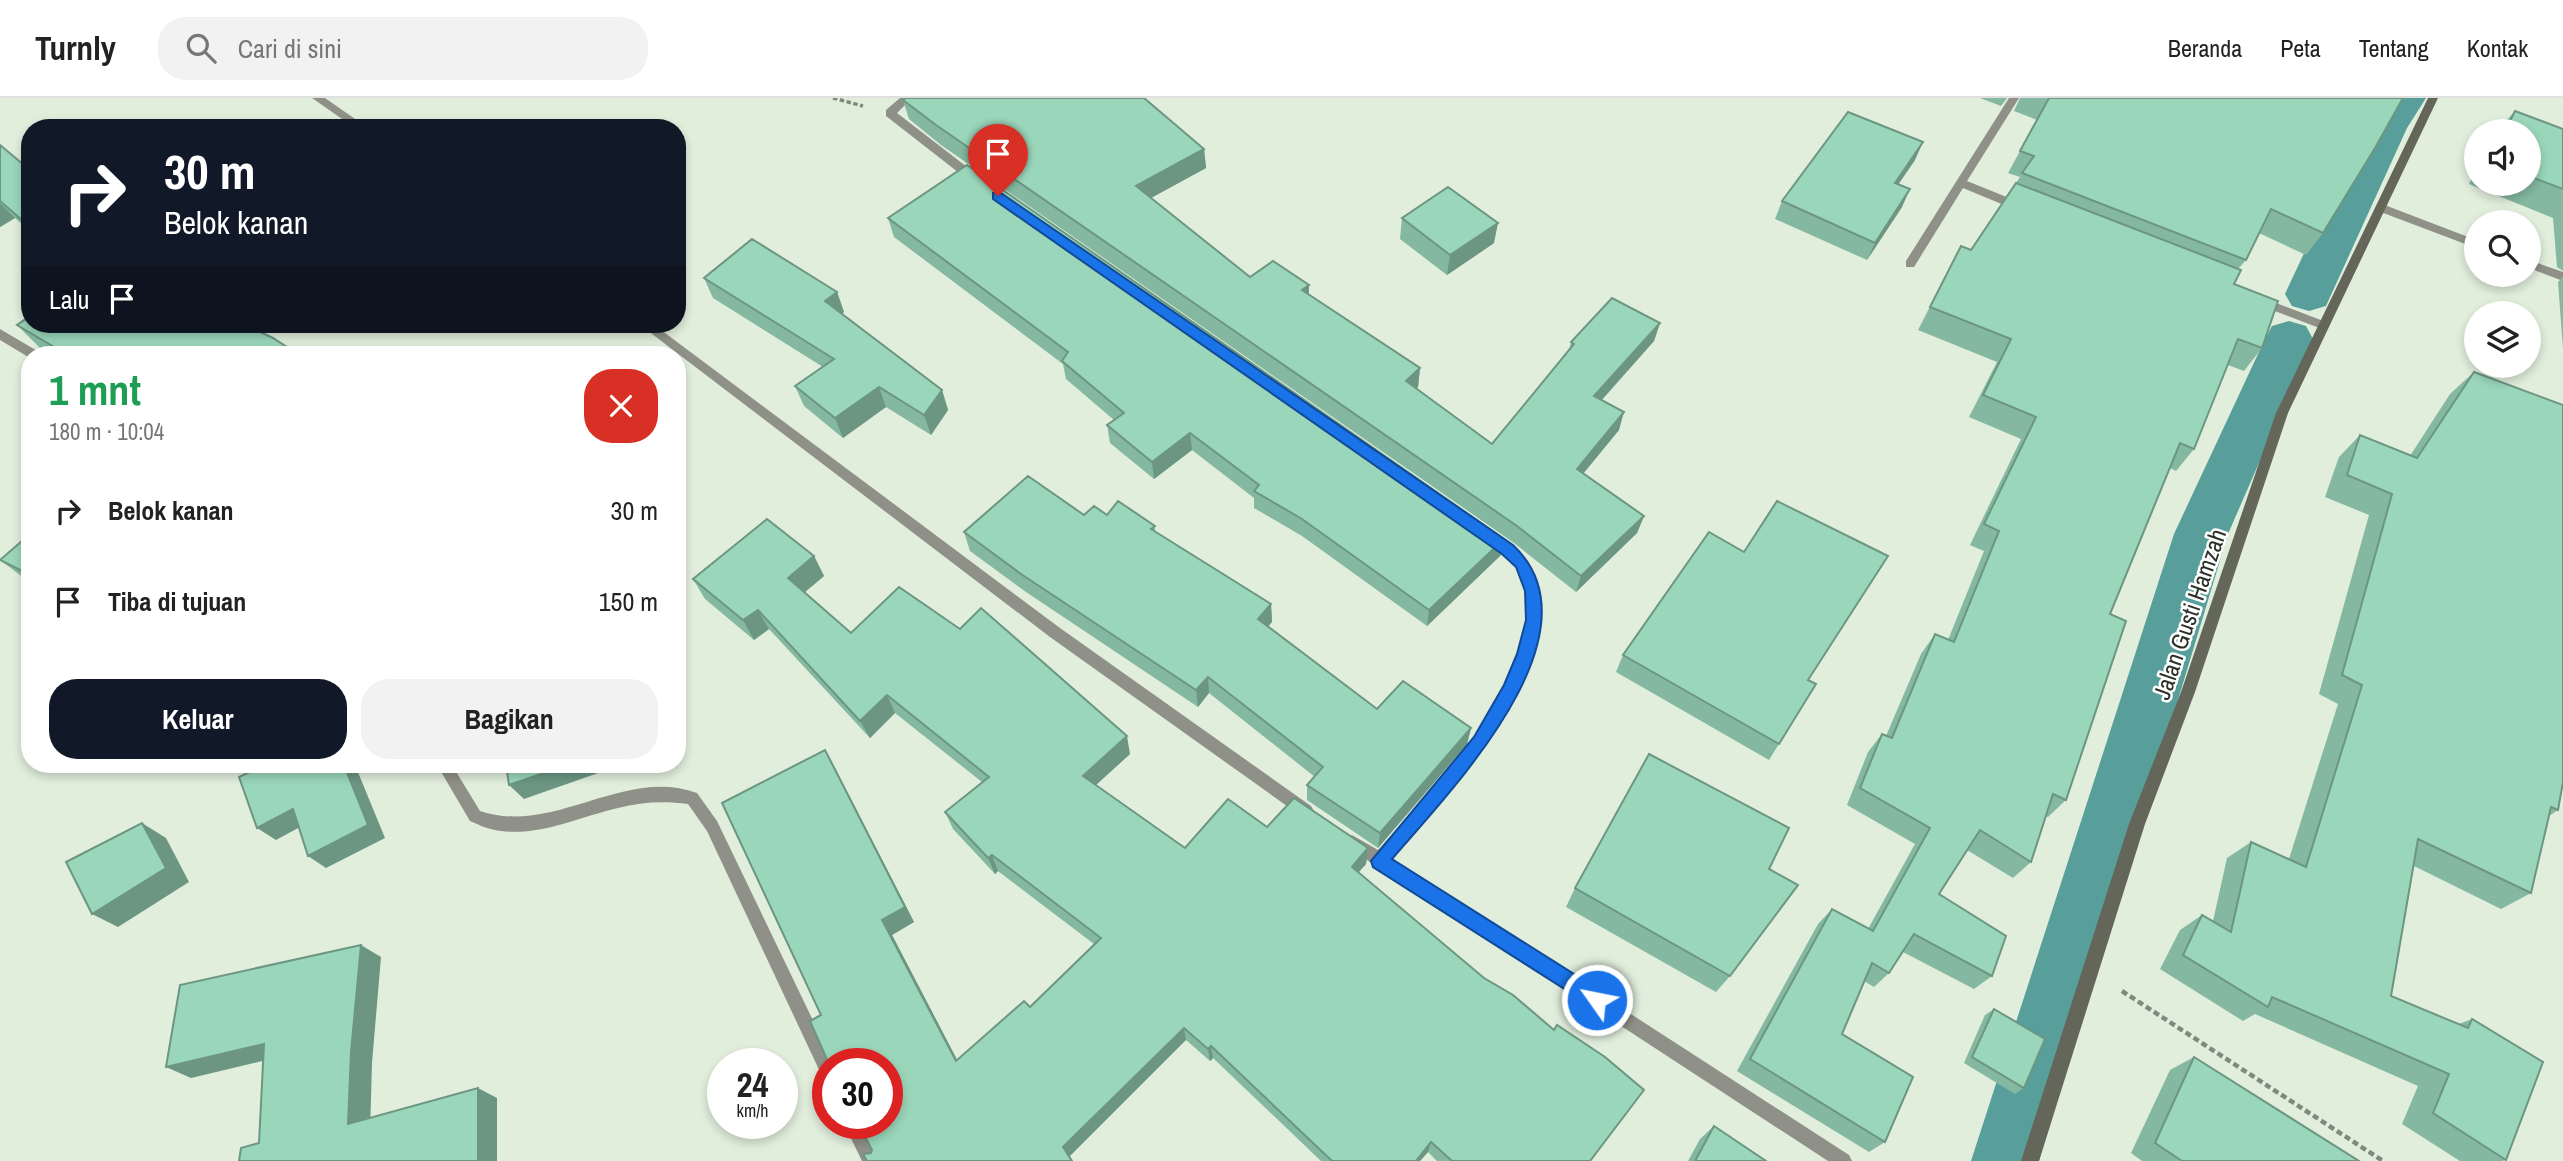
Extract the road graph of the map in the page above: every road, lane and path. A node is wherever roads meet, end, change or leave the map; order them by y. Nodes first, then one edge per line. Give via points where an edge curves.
1 (317, 98) edge
2 (907, 98) edge
3 (2014, 98) edge
4 (2433, 98) edge
5 (349, 119) edge
6 (1962, 184) junction
7 (988, 188) edge
8 (2382, 208) junction
9 (2034, 212) edge
10 (2464, 239) edge
11 (1910, 264) dead end
12 (2541, 269) edge
13 (2563, 277) edge
14 (2246, 296) edge
15 (2322, 326) junction
16 (657, 333) edge
17 (0, 334) edge
18 (674, 346) edge
19 (21, 347) edge
20 (686, 355) edge
21 (1474, 526) edge
22 (449, 773) edge
23 (1379, 861) junction
24 (2092, 971) junction
25 (818, 1048) edge
26 (860, 1139) edge
27 (871, 1161) edge
28 (1843, 1161) edge
29 (2030, 1161) edge
30 (2383, 1161) edge

1 - 5 street
2 - 7 street via 890,113
3 - 6 street
4 - 8 street, Jalan Gusti Hamzah
6 - 9 street
6 - 11 street
8 - 10 street
8 - 15 street, Jalan Gusti Hamzah
12 - 13 street
14 - 15 street
15 - 24 street, Jalan Gusti Hamzah via 2278,425 2188,692 2137,824
16 - 18 street
17 - 19 street
20 - 23 street via 1191,734
21 - 23 street via 1507,550 1530,576 1534,620 1525,654 1480,743
22 - 25 street via 475,816 501,824 552,820 636,795 667,792 692,798 712,826
23 - 28 street
24 - 29 street, Jalan Gusti Hamzah
24 - 30 path
26 - 27 street

